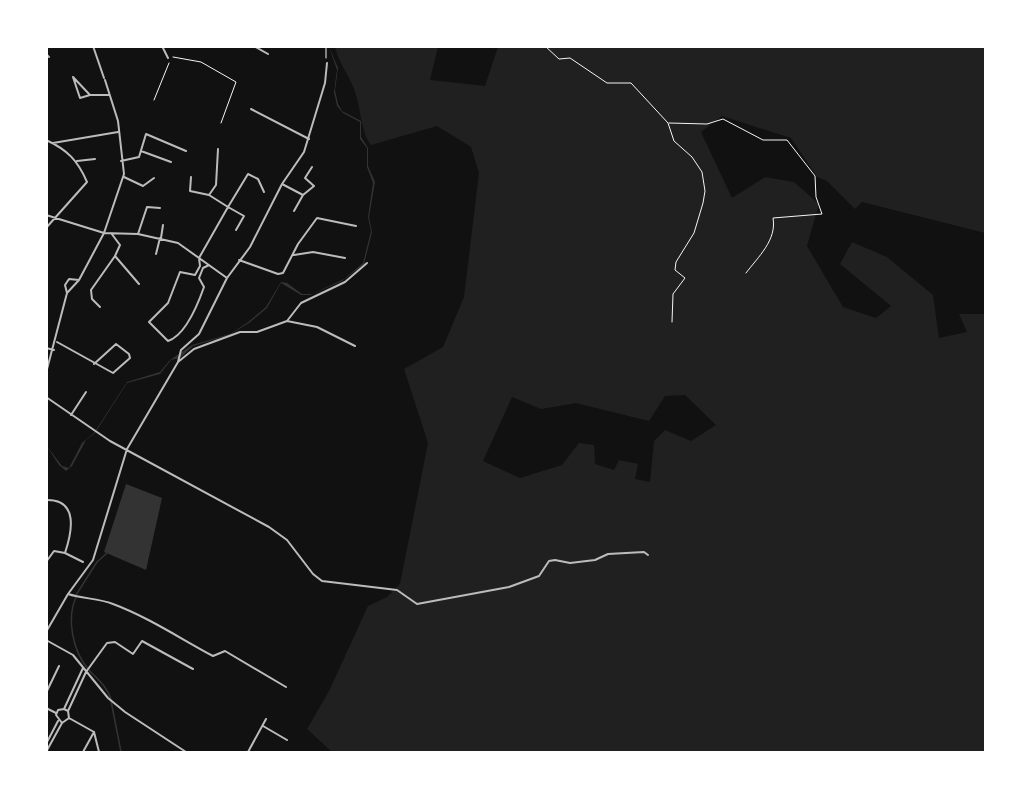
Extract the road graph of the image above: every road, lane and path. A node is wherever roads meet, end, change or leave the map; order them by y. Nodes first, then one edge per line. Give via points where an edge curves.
1 (93, 46) edge
2 (162, 46) edge
3 (254, 46) edge
4 (326, 46) edge
5 (545, 46) edge
6 (268, 54) dead end
7 (168, 58) junction
8 (327, 63) joint
9 (90, 94) junction
10 (109, 95) junction
11 (154, 100) dead end
12 (250, 110) dead end
13 (220, 123) dead end
14 (668, 123) junction
15 (119, 132) junction
16 (309, 139) junction
17 (46, 140) edge
18 (53, 143) junction
19 (218, 149) dead end
20 (186, 151) dead end
21 (141, 152) junction
22 (95, 159) dead end
23 (77, 161) junction
24 (121, 161) junction
25 (171, 162) dead end
26 (312, 167) dead end
27 (123, 177) junction
28 (191, 177) dead end
29 (154, 178) dead end
30 (282, 184) junction
31 (264, 192) dead end
32 (209, 195) junction
33 (303, 195) junction
34 (228, 207) junction
35 (160, 208) dead end
36 (294, 211) dead end
37 (46, 216) edge
38 (56, 217) junction
39 (163, 225) dead end
40 (356, 226) dead end
41 (46, 228) edge
42 (236, 231) dead end
43 (104, 233) junction
44 (111, 233) junction
45 (138, 234) junction
46 (161, 238) junction
47 (156, 254) dead end
48 (294, 255) junction
49 (115, 256) junction
50 (199, 258) junction
51 (345, 258) dead end
52 (239, 260) junction
53 (368, 263) dead end
54 (209, 265) junction
55 (746, 273) dead end
56 (195, 275) junction
57 (199, 278) junction
58 (227, 278) junction
59 (79, 280) junction
60 (139, 284) dead end
61 (67, 293) junction
62 (100, 307) dead end
63 (287, 321) junction
64 (672, 322) dead end
65 (57, 342) junction
66 (355, 346) dead end
67 (46, 348) edge
68 (54, 350) junction
69 (178, 361) junction
70 (94, 364) junction
71 (46, 373) edge
72 (86, 392) dead end
73 (46, 397) edge
74 (71, 415) junction
75 (127, 449) junction
76 (46, 500) edge
77 (65, 554) junction
78 (648, 555) dead end
79 (46, 562) edge
80 (83, 562) dead end
81 (68, 594) junction
82 (46, 632) edge
83 (46, 640) edge
84 (59, 666) dead end
85 (83, 668) junction
86 (193, 669) dead end
87 (86, 672) junction
88 (286, 687) dead end
89 (46, 693) edge
90 (46, 708) edge
91 (64, 709) junction
92 (68, 711) junction
93 (56, 713) junction
94 (69, 718) junction
95 (266, 719) dead end
96 (60, 722) junction
97 (262, 726) junction
98 (94, 732) junction
99 (286, 740) dead end
100 (46, 744) edge
101 (46, 752) edge
102 (83, 753) edge
103 (99, 753) edge
104 (186, 753) edge
105 (248, 753) edge

1 - 10 street
2 - 7 street
3 - 6 street
4 - 8 path
5 - 14 path via 560,59 570,58 607,83 631,83
7 - 11 path
7 - 13 path via 201,62 236,82
8 - 16 street
9 - 9 street via 84,89 73,77 80,98
9 - 10 street
10 - 15 street
12 - 16 street
14 - 55 path via 707,124 723,119 763,140 787,140 815,176 822,213 772,218 774,226 764,253
14 - 64 path via 674,141 699,165 705,191 694,233 676,262 675,270 685,278 674,294
15 - 18 street
15 - 24 street
16 - 30 street
17 - 18 street
18 - 23 street
19 - 32 street via 216,185
20 - 21 street via 146,134
21 - 24 street via 139,157
21 - 25 street
22 - 23 street
23 - 38 street via 87,182
24 - 27 street
26 - 33 street via 305,178 314,186
27 - 29 street via 143,186
27 - 43 street
28 - 32 street via 190,191
30 - 33 street
30 - 52 street via 250,247
31 - 34 street via 258,179 248,174
32 - 34 street
33 - 36 street
34 - 42 street via 244,216
34 - 50 street
35 - 45 street via 147,207
37 - 38 street
38 - 41 street
38 - 43 street
39 - 46 street
40 - 48 street via 317,218
43 - 44 street
43 - 59 street
44 - 45 street
44 - 49 street via 120,245
45 - 46 street
46 - 47 street
46 - 50 street via 178,243
48 - 51 street via 313,252
48 - 52 street via 283,273 278,274
49 - 60 street
49 - 62 street via 91,290 92,299
50 - 54 street
50 - 56 street
52 - 58 street
53 - 63 street via 345,282 301,303
54 - 57 street
54 - 58 street
56 - 57 street
56 - 57 street via 180,272 168,303 149,322 168,341 183,329 201,296 204,287
58 - 69 street via 199,334 178,355
59 - 61 street
59 - 61 street via 67,280
61 - 65 street
63 - 66 street via 317,327
63 - 69 street via 190,350
65 - 68 street
65 - 70 street
67 - 68 street
68 - 71 street
69 - 75 street
70 - 70 street via 113,373 130,358 116,344
72 - 74 street
73 - 74 street
74 - 75 street
75 - 78 street via 269,527 287,540 322,581 397,590 417,604 509,587 539,576 555,560 570,563 608,554
75 - 81 street via 99,546
76 - 77 street via 57,500 69,512 71,525
77 - 79 street via 54,551
77 - 80 street
81 - 82 street
81 - 88 street via 116,605 213,656 225,651
83 - 85 street via 73,655
84 - 89 street
85 - 87 street
85 - 91 street
86 - 87 street via 142,640 134,654 115,642 107,643
87 - 92 street
87 - 104 street via 125,712
90 - 93 street
91 - 92 street
91 - 93 street
92 - 94 street
93 - 96 street
94 - 96 street
94 - 98 street
95 - 97 street
96 - 100 street
96 - 101 street
97 - 99 street
97 - 105 street
98 - 102 street
98 - 103 street

